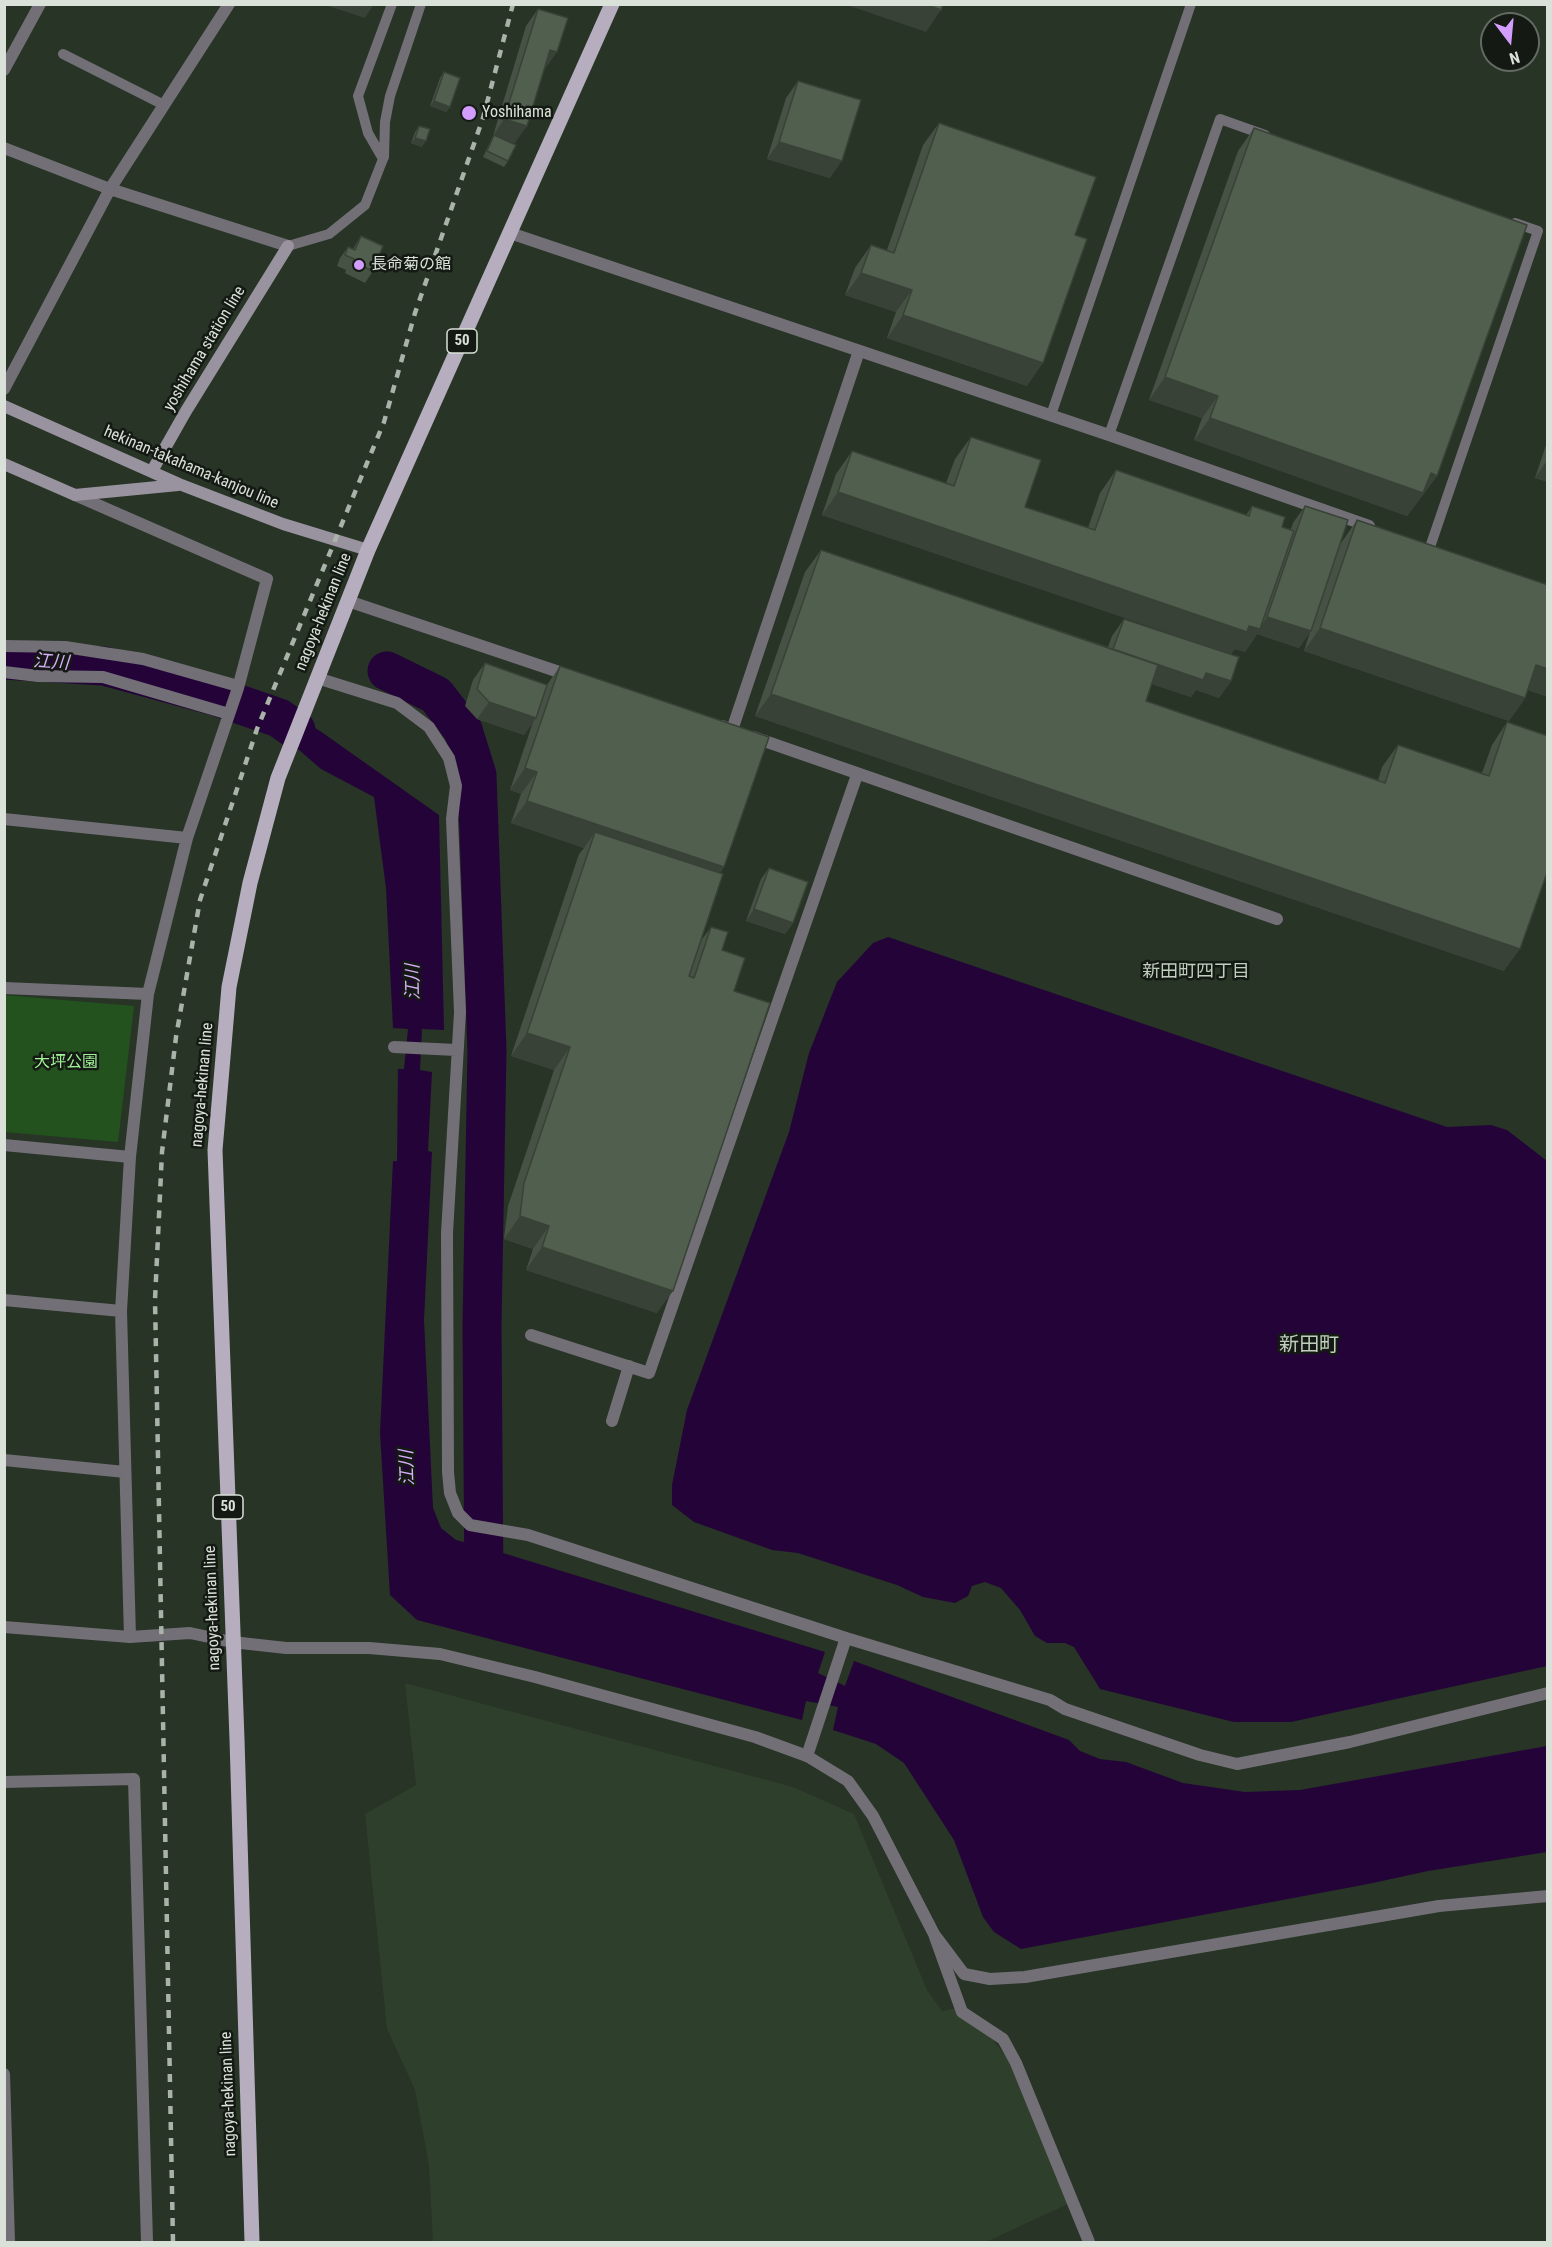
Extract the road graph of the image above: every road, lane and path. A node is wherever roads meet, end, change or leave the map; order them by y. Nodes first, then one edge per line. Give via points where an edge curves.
1 (39, 4) edge
2 (229, 4) edge
3 (392, 4) edge
4 (421, 4) edge
5 (612, 4) edge
6 (1191, 4) edge
7 (63, 54) dead end
8 (4, 70) edge
9 (164, 105) junction
10 (1275, 138) edge
11 (4, 148) edge
12 (383, 159) junction
13 (110, 189) junction
14 (1505, 219) edge
15 (510, 233) junction
16 (288, 246) junction
17 (860, 351) junction
18 (4, 389) edge
19 (4, 406) edge
20 (1051, 416) junction
21 (1109, 435) junction
22 (4, 464) edge
23 (152, 471) junction
24 (179, 484) junction
25 (75, 495) junction
26 (1386, 531) edge
27 (1430, 547) edge
28 (368, 550) junction
29 (348, 601) junction
30 (4, 646) edge
31 (4, 672) edge
32 (317, 679) junction
33 (585, 681) edge
34 (238, 687) junction
35 (229, 713) junction
36 (710, 722) edge
37 (732, 730) junction
38 (857, 775) junction
39 (4, 819) edge
40 (187, 838) junction
41 (1277, 919) dead end
42 (4, 988) edge
43 (148, 994) junction
44 (394, 1047) dead end
45 (455, 1050) junction
46 (4, 1145) edge
47 (130, 1157) junction
48 (4, 1300) edge
49 (121, 1311) junction
50 (531, 1335) dead end
51 (629, 1366) junction
52 (612, 1421) dead end
53 (4, 1460) edge
54 (125, 1472) junction
55 (4, 1627) edge
56 (130, 1637) junction
57 (846, 1638) junction
58 (232, 1642) junction
59 (1548, 1693) edge
60 (807, 1756) junction
61 (4, 1782) edge
62 (1548, 1896) edge
63 (934, 1934) junction
64 (4, 2074) edge
65 (6, 2144) edge
66 (9, 2242) edge
67 (147, 2242) edge
68 (252, 2242) edge
69 (1089, 2242) edge

1 - 8 street
2 - 9 street
3 - 12 lane via 358,96 368,133
4 - 12 lane via 390,96
5 - 15 main road, nagoya-hekinan line / 50
6 - 20 lane
7 - 9 lane
9 - 13 street
10 - 21 lane via 1220,119
11 - 13 street
12 - 16 lane via 365,205 329,234
13 - 16 street
13 - 18 street
14 - 27 lane via 1538,231
15 - 17 street
15 - 28 main road, nagoya-hekinan line / 50
16 - 23 main road, yoshihama station line
17 - 20 street
17 - 37 street
19 - 23 main road, hekinan-takahama-kanjou line
20 - 21 street
21 - 26 street
22 - 25 main road
23 - 24 main road, hekinan-takahama-kanjou line
24 - 25 main road
24 - 28 main road, hekinan-takahama-kanjou line via 283,524
25 - 34 street via 267,579
28 - 29 main road, nagoya-hekinan line / 50
29 - 32 main road, nagoya-hekinan line / 50
29 - 33 street
30 - 34 street via 65,648 142,659
31 - 35 street via 103,677
32 - 45 street via 397,703 429,727 449,758 456,786 452,819 460,1012
32 - 58 main road, nagoya-hekinan line / 50 via 278,778 250,883 229,987 215,1150
34 - 35 street
35 - 40 street
36 - 37 street
37 - 38 street
38 - 41 street
38 - 51 street via 649,1373
39 - 40 street
40 - 43 street
42 - 43 street
43 - 47 street
44 - 45 street
45 - 57 street via 447,1233 448,1472 450,1493 458,1513 470,1525 528,1535
46 - 47 street
47 - 49 street
48 - 49 street
49 - 54 street
50 - 51 street
51 - 52 street
53 - 54 street
54 - 56 street
55 - 56 street
56 - 58 street via 190,1633
57 - 59 street via 1050,1700 1200,1755 1237,1764 1350,1742
57 - 60 street
58 - 60 street via 440,1654 755,1737
58 - 68 main road, nagoya-hekinan line / 50
60 - 63 street via 848,1781 873,1816
61 - 67 street via 134,1779
62 - 63 street via 1439,1906 1025,1977 964,1974
63 - 69 street via 962,2012 1004,2039
64 - 65 street
65 - 66 street

